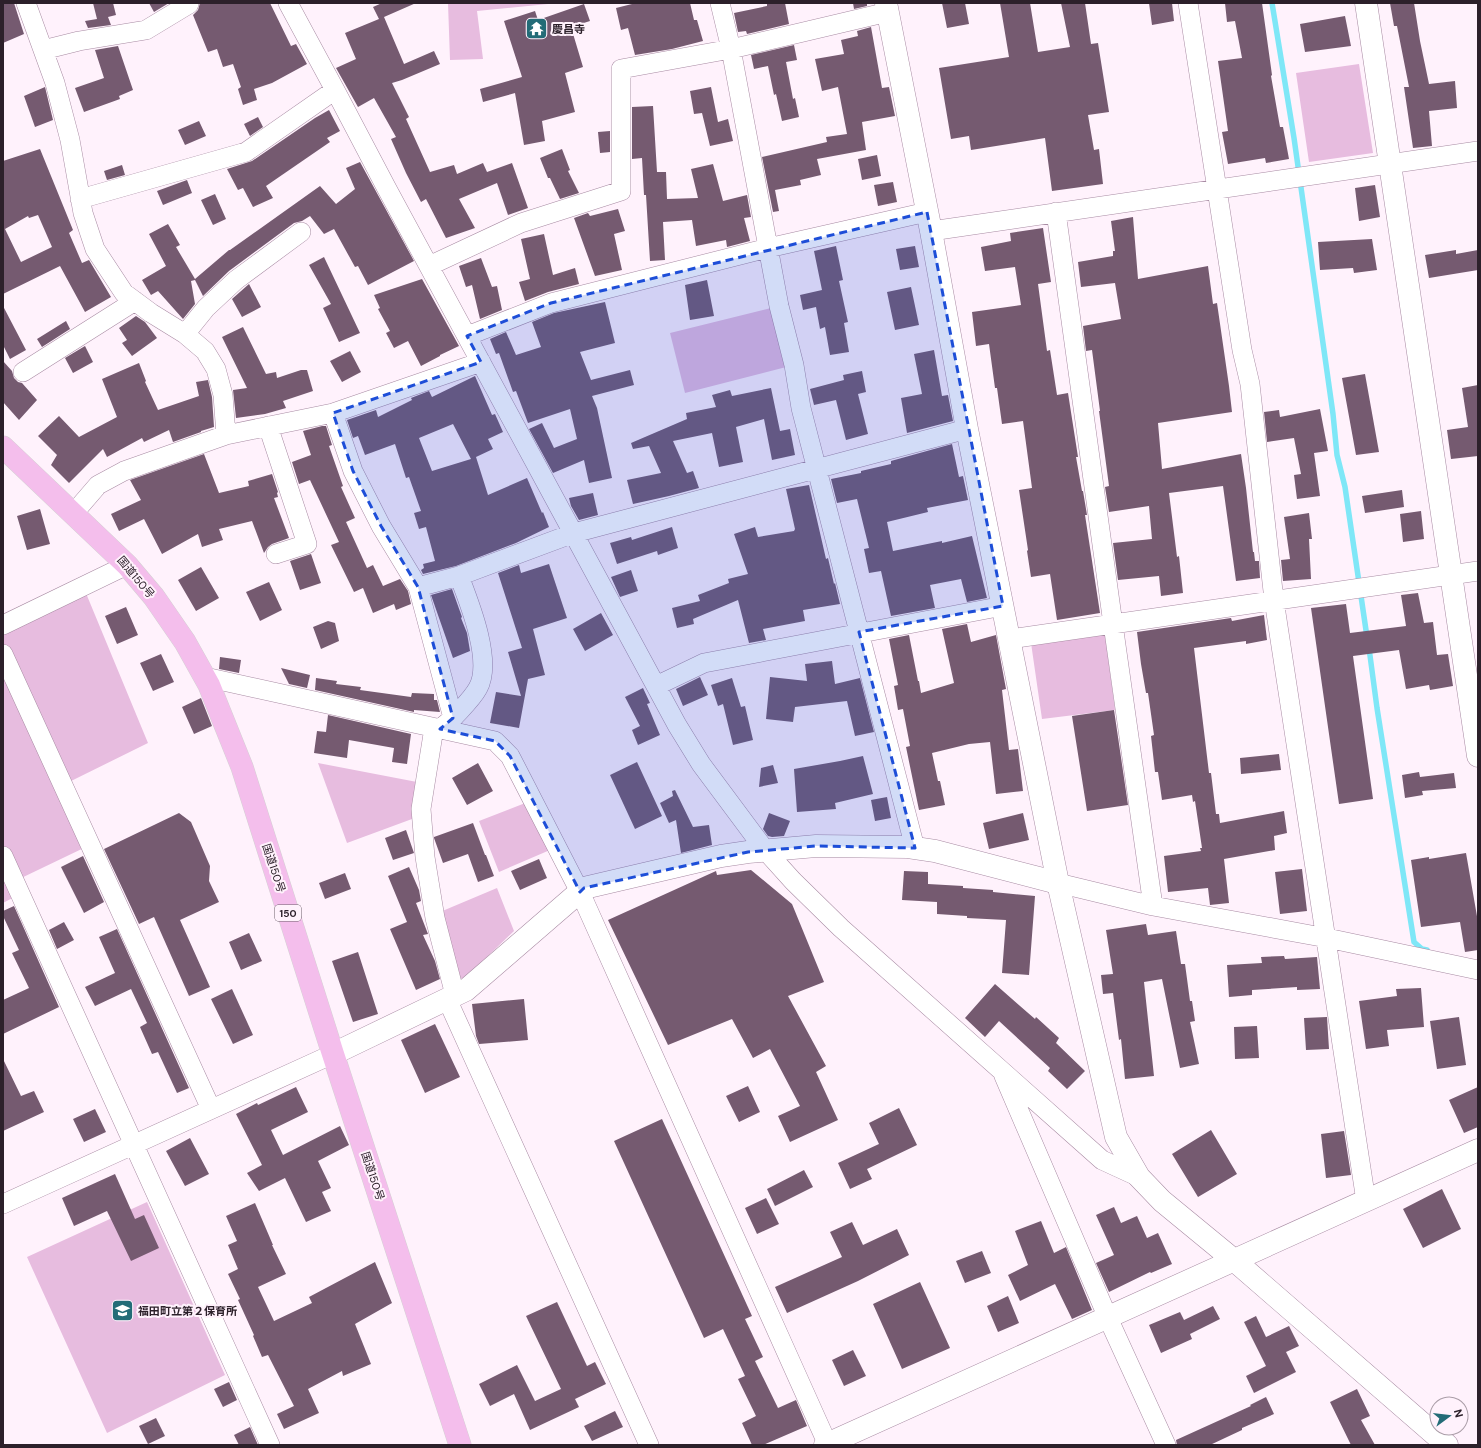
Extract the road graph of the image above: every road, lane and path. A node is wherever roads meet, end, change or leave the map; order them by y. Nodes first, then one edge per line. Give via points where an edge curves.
1 (26, 3) edge
2 (288, 3) edge
3 (720, 3) edge
4 (1188, 3) edge
5 (1366, 3) edge
6 (189, 4) dead end
7 (887, 8) edge
8 (731, 49) junction
9 (43, 50) junction
10 (335, 90) junction
11 (1478, 151) edge
12 (1389, 163) junction
13 (1217, 188) junction
14 (80, 199) junction
15 (1056, 212) junction
16 (929, 221) junction
17 (301, 232) dead end
18 (768, 248) junction
19 (428, 266) junction
20 (135, 301) junction
21 (185, 334) junction
22 (467, 336) junction
23 (481, 362) junction
24 (24, 372) dead end
25 (333, 413) junction
26 (268, 426) junction
27 (967, 429) junction
28 (226, 435) junction
29 (3, 447) edge
30 (816, 469) junction
31 (73, 514) junction
32 (574, 533) junction
33 (276, 554) dead end
34 (127, 565) junction
35 (1478, 571) edge
36 (1452, 575) junction
37 (459, 576) junction
38 (418, 587) junction
39 (1274, 600) junction
40 (1003, 606) junction
41 (1113, 624) junction
42 (3, 625) edge
43 (859, 632) junction
44 (1010, 639) junction
45 (3, 654) edge
46 (205, 677) junction
47 (656, 686) junction
48 (442, 725) junction
49 (1478, 756) edge
50 (915, 848) junction
51 (765, 850) junction
52 (3, 856) edge
53 (1058, 883) junction
54 (580, 892) junction
55 (1153, 906) junction
56 (1327, 938) junction
57 (1478, 970) edge
58 (451, 997) junction
59 (333, 1054) junction
60 (1002, 1071) junction
61 (211, 1109) junction
62 (134, 1144) junction
63 (1478, 1150) edge
64 (1139, 1177) junction
65 (1366, 1201) junction
66 (3, 1204) edge
67 (1235, 1261) junction
68 (1108, 1318) junction
69 (1428, 1436) edge
70 (270, 1445) edge
71 (460, 1445) edge
72 (649, 1445) edge
73 (827, 1445) edge
74 (1166, 1445) edge
75 (1447, 1445) edge

1 - 9 street
2 - 10 street
3 - 8 street
4 - 13 street
5 - 12 street
6 - 9 street via 146,30
7 - 8 street
7 - 16 street
8 - 18 street
8 - 19 street via 621,69 621,190 521,223
9 - 14 street via 55,83 70,140
10 - 14 street via 246,152
10 - 19 street
11 - 12 street
12 - 13 street
12 - 36 street
13 - 15 street
13 - 39 street via 1242,350 1250,384
14 - 20 street via 95,249 124,293
15 - 16 street
15 - 41 street
16 - 18 street
16 - 27 street
17 - 21 street via 236,280 206,308
18 - 22 street via 551,303
18 - 30 street
19 - 22 street
20 - 21 street
20 - 24 street
21 - 28 street via 205,351 216,369 223,395
22 - 23 street
23 - 25 street
23 - 32 street
25 - 26 street
25 - 38 street via 353,471 380,526
26 - 28 street
26 - 33 street via 307,544
27 - 30 street
27 - 40 street
28 - 31 street via 124,471 98,485
29 - 31 highway, 国道150号 / 150
30 - 32 street
30 - 43 street
31 - 34 highway, 国道150号 / 150
32 - 37 street
32 - 47 street
34 - 42 street
34 - 46 highway, 国道150号 / 150 via 158,603
35 - 36 street
36 - 39 street
36 - 49 street
37 - 38 street
37 - 48 street via 478,630 483,667 479,687
38 - 48 street
39 - 41 street
39 - 56 street
40 - 43 street
40 - 44 street
41 - 44 street
41 - 55 street
43 - 47 street via 704,663
43 - 50 street
44 - 53 street
45 - 61 street
46 - 48 street
46 - 59 highway, 国道150号 / 150 via 242,768
47 - 51 street via 701,764
48 - 54 street via 495,741 510,756
48 - 58 street via 421,809 425,857
50 - 51 street via 816,846
50 - 53 street via 934,850
51 - 54 street via 721,856 584,888
51 - 60 street via 841,928
52 - 62 street
53 - 55 street
53 - 64 street via 1116,1137
54 - 58 street via 466,990
54 - 73 street
55 - 56 street
56 - 57 street
56 - 65 street
58 - 59 street
58 - 72 street
59 - 61 street
59 - 71 highway, 国道150号 / 150
60 - 64 street via 1102,1160
60 - 68 street
61 - 62 street
62 - 66 street
62 - 70 street
63 - 65 street
64 - 67 street via 1162,1201
65 - 67 street
67 - 68 street
67 - 69 street
68 - 73 street
68 - 74 street
69 - 75 street

